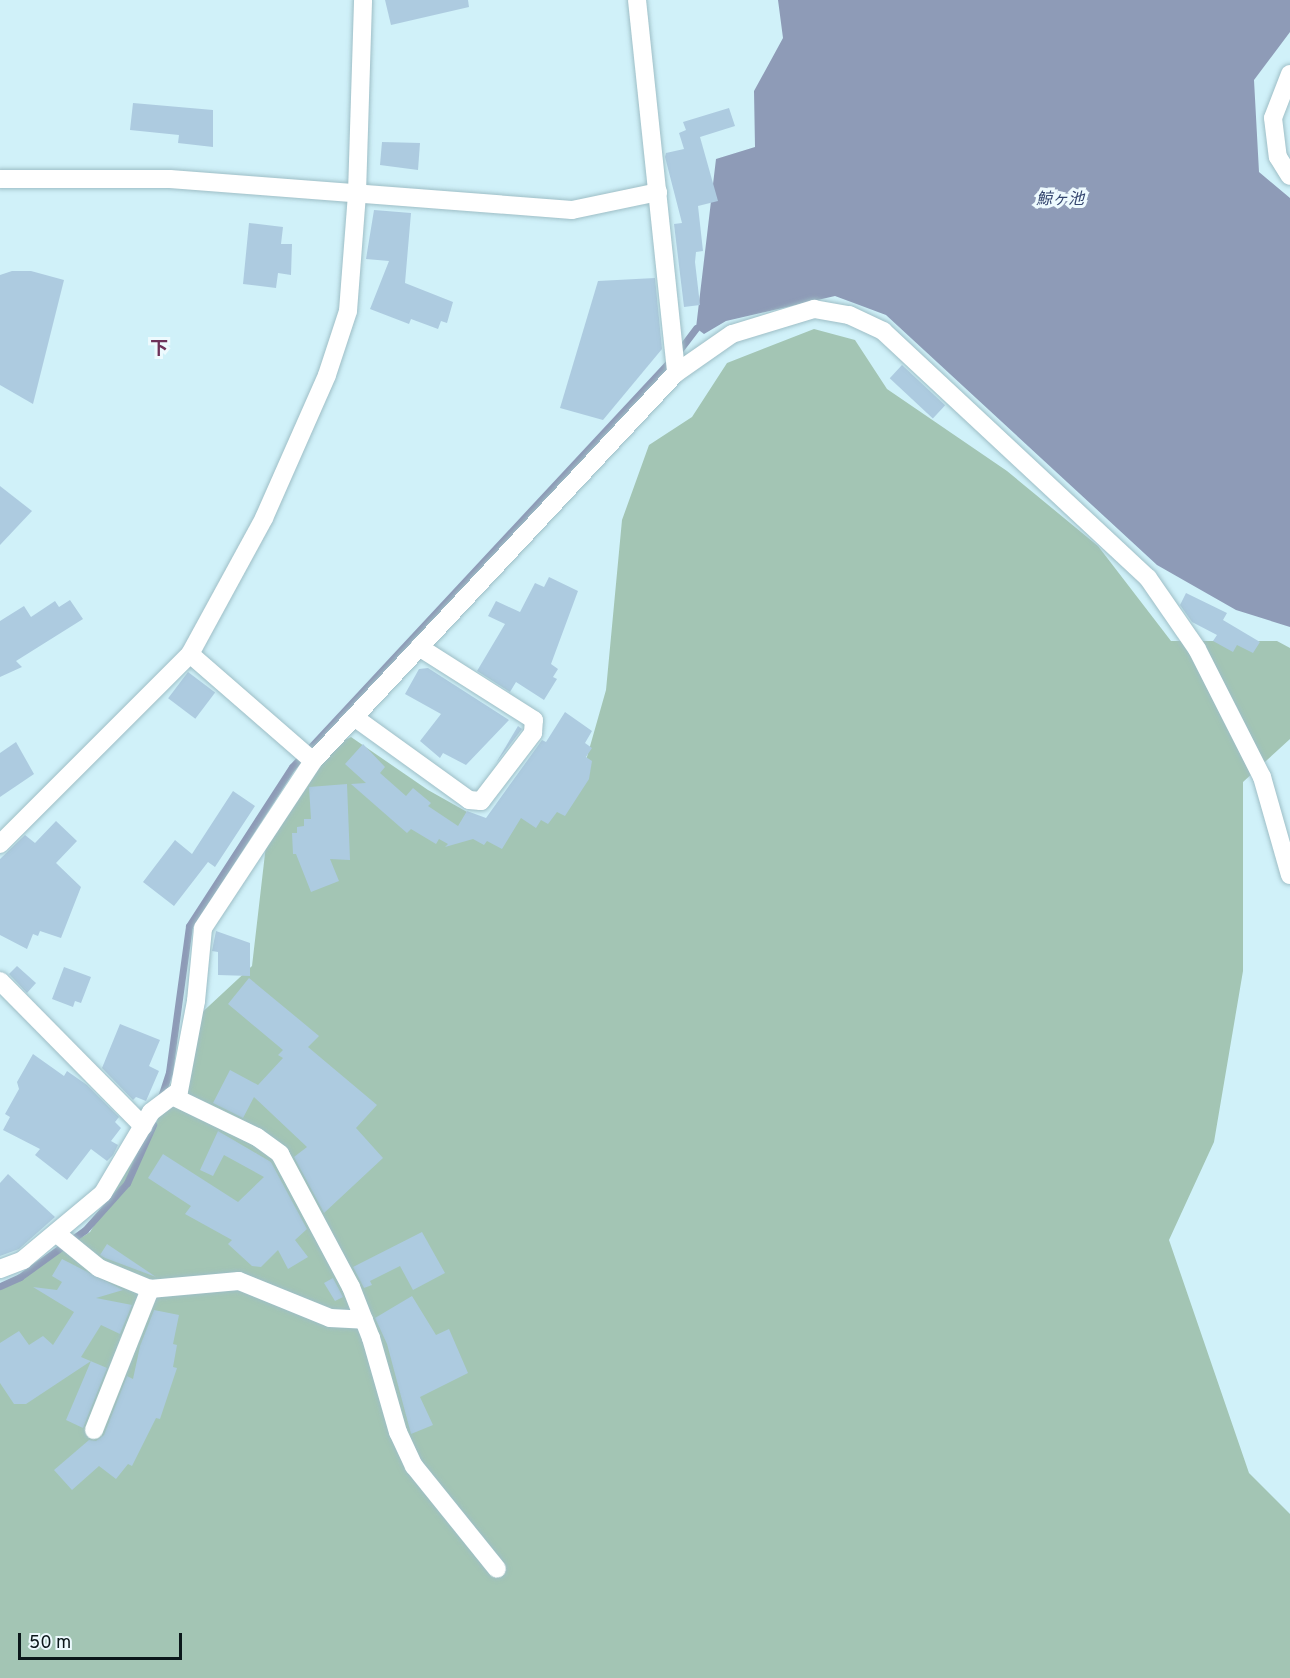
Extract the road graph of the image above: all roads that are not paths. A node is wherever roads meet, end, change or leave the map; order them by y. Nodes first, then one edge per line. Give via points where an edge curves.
1 (363, 0) edge
2 (637, 0) edge
3 (1290, 74) edge
4 (1290, 176) edge
5 (0, 179) edge
6 (658, 192) junction
7 (357, 193) junction
8 (676, 373) junction
9 (419, 647) junction
10 (190, 654) junction
11 (354, 717) junction
12 (313, 760) junction
13 (0, 844) edge
14 (1290, 875) edge
15 (0, 981) edge
16 (172, 1096) junction
17 (143, 1126) junction
18 (56, 1234) junction
19 (0, 1269) edge
20 (150, 1289) junction
21 (364, 1320) junction
22 (94, 1430) dead end
23 (497, 1569) dead end

1 - 7 street
2 - 6 street
3 - 4 street via 1273,118 1278,157
5 - 7 street via 170,179
6 - 7 street via 572,210
6 - 8 street
7 - 10 street via 348,311 327,375 264,518
8 - 9 street
8 - 14 street via 732,334 814,309 849,315 883,331 1148,578 1197,649 1262,777
9 - 11 street
9 - 11 street via 534,720 533,733 481,801 469,800
10 - 12 street
10 - 13 street
11 - 12 street
12 - 16 street via 203,928 184,1069 179,1091
15 - 17 street
16 - 17 street via 151,1112
16 - 21 street via 257,1137 280,1154 346,1277
17 - 18 street via 103,1193
18 - 19 street via 23,1260
18 - 20 street via 99,1268
20 - 21 street via 239,1281 330,1318
20 - 22 street
21 - 23 street via 398,1432 414,1466

